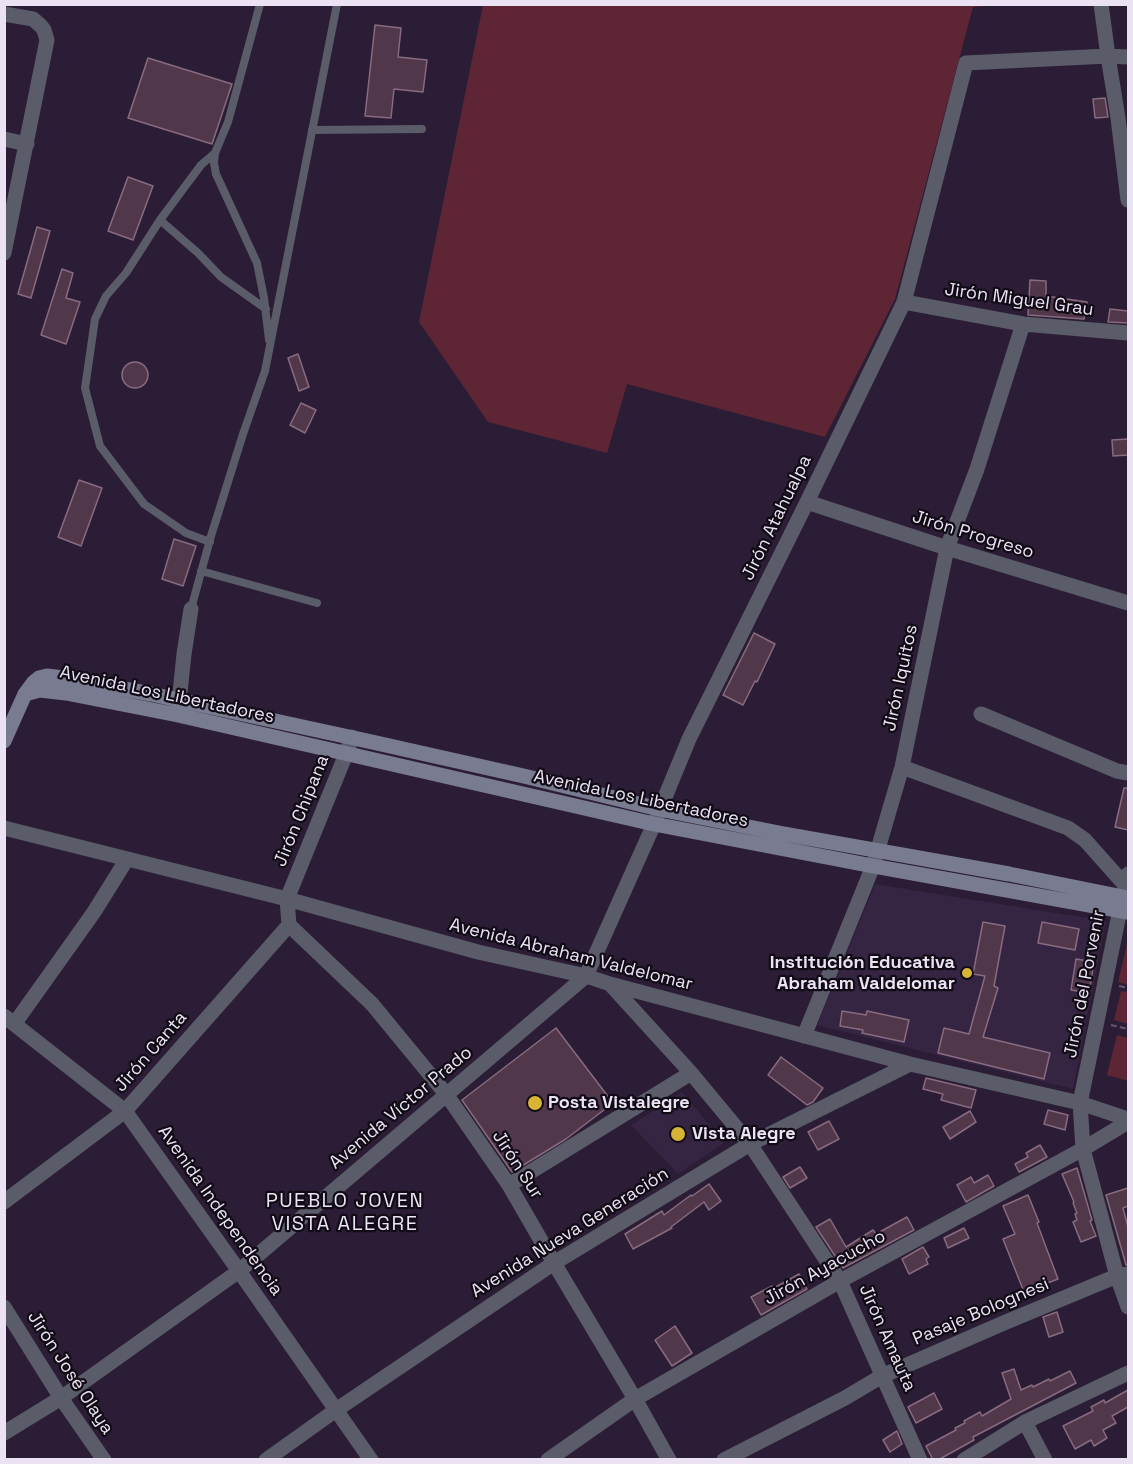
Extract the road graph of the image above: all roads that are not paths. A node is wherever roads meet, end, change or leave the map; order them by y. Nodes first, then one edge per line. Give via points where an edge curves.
1 (260, 4) edge
2 (337, 4) edge
3 (1101, 4) edge
4 (4, 15) edge
5 (1108, 56) junction
6 (1128, 57) edge
7 (422, 129) dead end
8 (312, 130) junction
9 (4, 139) edge
10 (27, 144) junction
11 (215, 153) junction
12 (1128, 200) edge
13 (160, 220) junction
14 (4, 253) edge
15 (904, 302) junction
16 (266, 309) junction
17 (1023, 324) junction
18 (1128, 333) edge
19 (270, 348) junction
20 (807, 502) junction
21 (210, 542) junction
22 (947, 548) junction
23 (201, 571) junction
24 (317, 603) dead end
25 (1128, 603) edge
26 (191, 609) joint
27 (179, 708) junction
28 (981, 714) dead end
29 (352, 737) junction
30 (4, 741) edge
31 (346, 754) junction
32 (427, 754) junction
33 (471, 764) junction
34 (902, 767) junction
35 (424, 771) junction
36 (1128, 773) edge
37 (466, 781) junction
38 (657, 816) junction
39 (4, 828) edge
40 (878, 850) junction
41 (128, 859) junction
42 (873, 866) junction
43 (1125, 896) edge
44 (287, 899) junction
45 (289, 925) junction
46 (586, 976) junction
47 (610, 984) junction
48 (10, 1019) edge
49 (804, 1036) junction
50 (910, 1064) junction
51 (691, 1073) junction
52 (446, 1094) junction
53 (1080, 1103) junction
54 (125, 1111) junction
55 (1128, 1120) edge
56 (750, 1144) junction
57 (1083, 1149) junction
58 (509, 1185) junction
59 (7, 1198) edge
60 (554, 1263) junction
61 (239, 1271) junction
62 (1123, 1275) edge
63 (840, 1281) junction
64 (4, 1307) edge
65 (1128, 1307) edge
66 (1128, 1373) edge
67 (882, 1376) junction
68 (61, 1398) junction
69 (635, 1399) junction
70 (336, 1410) junction
71 (1025, 1422) junction
72 (4, 1433) edge
73 (104, 1460) edge
74 (266, 1460) edge
75 (371, 1460) edge
76 (548, 1460) edge
77 (669, 1460) edge
78 (724, 1460) edge
79 (920, 1460) edge
80 (964, 1460) edge
81 (1045, 1460) edge

1 - 11 lane via 228,122
2 - 8 lane
3 - 5 street
4 - 10 street via 33,19 46,35
5 - 6 street
5 - 12 street
5 - 15 street, Jirón Atahualpa via 966,63
7 - 8 lane
8 - 19 lane
9 - 10 street
10 - 14 street
11 - 13 lane via 201,165
11 - 16 lane via 216,174 257,263
13 - 16 lane via 221,277
13 - 21 lane via 106,296 95,319 85,388 100,446 144,504 186,533
15 - 17 street, Jirón Miguel Grau
15 - 20 street, Jirón Atahualpa
16 - 19 lane
17 - 18 street, Jirón Miguel Grau
17 - 22 street, Jirón Iquitos via 977,469
19 - 21 lane
20 - 22 street, Jirón Progreso
20 - 38 street, Jirón Atahualpa via 689,739
21 - 23 lane
22 - 25 street, Jirón Progreso
22 - 34 street, Jirón Iquitos
23 - 24 lane
23 - 26 lane
26 - 27 street
27 - 29 street, Avenida Los Libertadores
27 - 30 street, Avenida Los Libertadores via 40,690 26,694
27 - 31 street, Avenida Los Libertadores
28 - 36 street
29 - 31 street, Jirón Chipana
29 - 32 street, Avenida Los Libertadores
31 - 35 street, Avenida Los Libertadores
31 - 44 street, Jirón Chipana
32 - 33 street, Avenida Los Libertadores
32 - 35 street
33 - 37 street
33 - 38 street, Avenida Los Libertadores
34 - 40 street, Jirón Iquitos
34 - 43 street via 1068,828 1085,840
35 - 37 street, Avenida Los Libertadores
37 - 38 street, Avenida Los Libertadores
38 - 40 street, Avenida Los Libertadores
38 - 42 street, Avenida Los Libertadores
38 - 46 street, Jirón Atahualpa
39 - 41 street, Avenida Abraham Valdelomar
40 - 42 street, Jirón Iquitos
40 - 43 street, Avenida Los Libertadores
41 - 44 street, Avenida Abraham Valdelomar
41 - 48 street via 94,912
42 - 43 street, Avenida Los Libertadores
42 - 49 street, Jirón Iquitos
43 - 53 street, Jirón del Porvenir
44 - 45 street
44 - 46 street, Avenida Abraham Valdelomar via 478,952
45 - 52 street, Jirón Sur via 372,1004
45 - 54 street, Jirón Canta
46 - 47 street, Avenida Abraham Valdelomar
46 - 52 street, Avenida Víctor Prado
47 - 49 street, Avenida Abraham Valdelomar
47 - 51 street, Jirón Amauta
48 - 54 street, Avenida Independencia
49 - 50 street, Avenida Abraham Valdelomar
50 - 53 street, Avenida Abraham Valdelomar
50 - 56 street, Avenida Nueva Generación
51 - 56 street, Jirón Amauta
51 - 58 street
52 - 58 street, Jirón Sur
52 - 61 street, Avenida Víctor Prado
53 - 55 street, Avenida Abraham Valdelomar
53 - 57 street, Jirón del Porvenir
54 - 59 street, Jirón Canta
54 - 61 street, Avenida Independencia
55 - 57 street, Jirón Ayacucho
56 - 60 street, Avenida Nueva Generación
56 - 63 street, Jirón Amauta
57 - 62 street, Jirón del Porvenir
57 - 63 street, Jirón Ayacucho
58 - 60 street, Jirón Sur
60 - 69 street, Jirón Sur
60 - 70 street, Avenida Nueva Generación
61 - 68 street, Avenida Víctor Prado
61 - 70 street, Avenida Independencia
62 - 65 street, Jirón del Porvenir
62 - 67 street, Pasaje Bolognesi
63 - 67 street, Jirón Amauta
63 - 69 street, Jirón Ayacucho
64 - 68 street, Jirón José Olaya
66 - 71 street
67 - 78 street, Pasaje Bolognesi
67 - 79 street, Jirón Amauta
68 - 72 street, Avenida Víctor Prado
68 - 73 street, Jirón José Olaya
69 - 76 street, Jirón Ayacucho
69 - 77 street, Jirón Sur
70 - 74 street, Avenida Nueva Generación
70 - 75 street, Avenida Independencia
71 - 80 street
71 - 81 street

